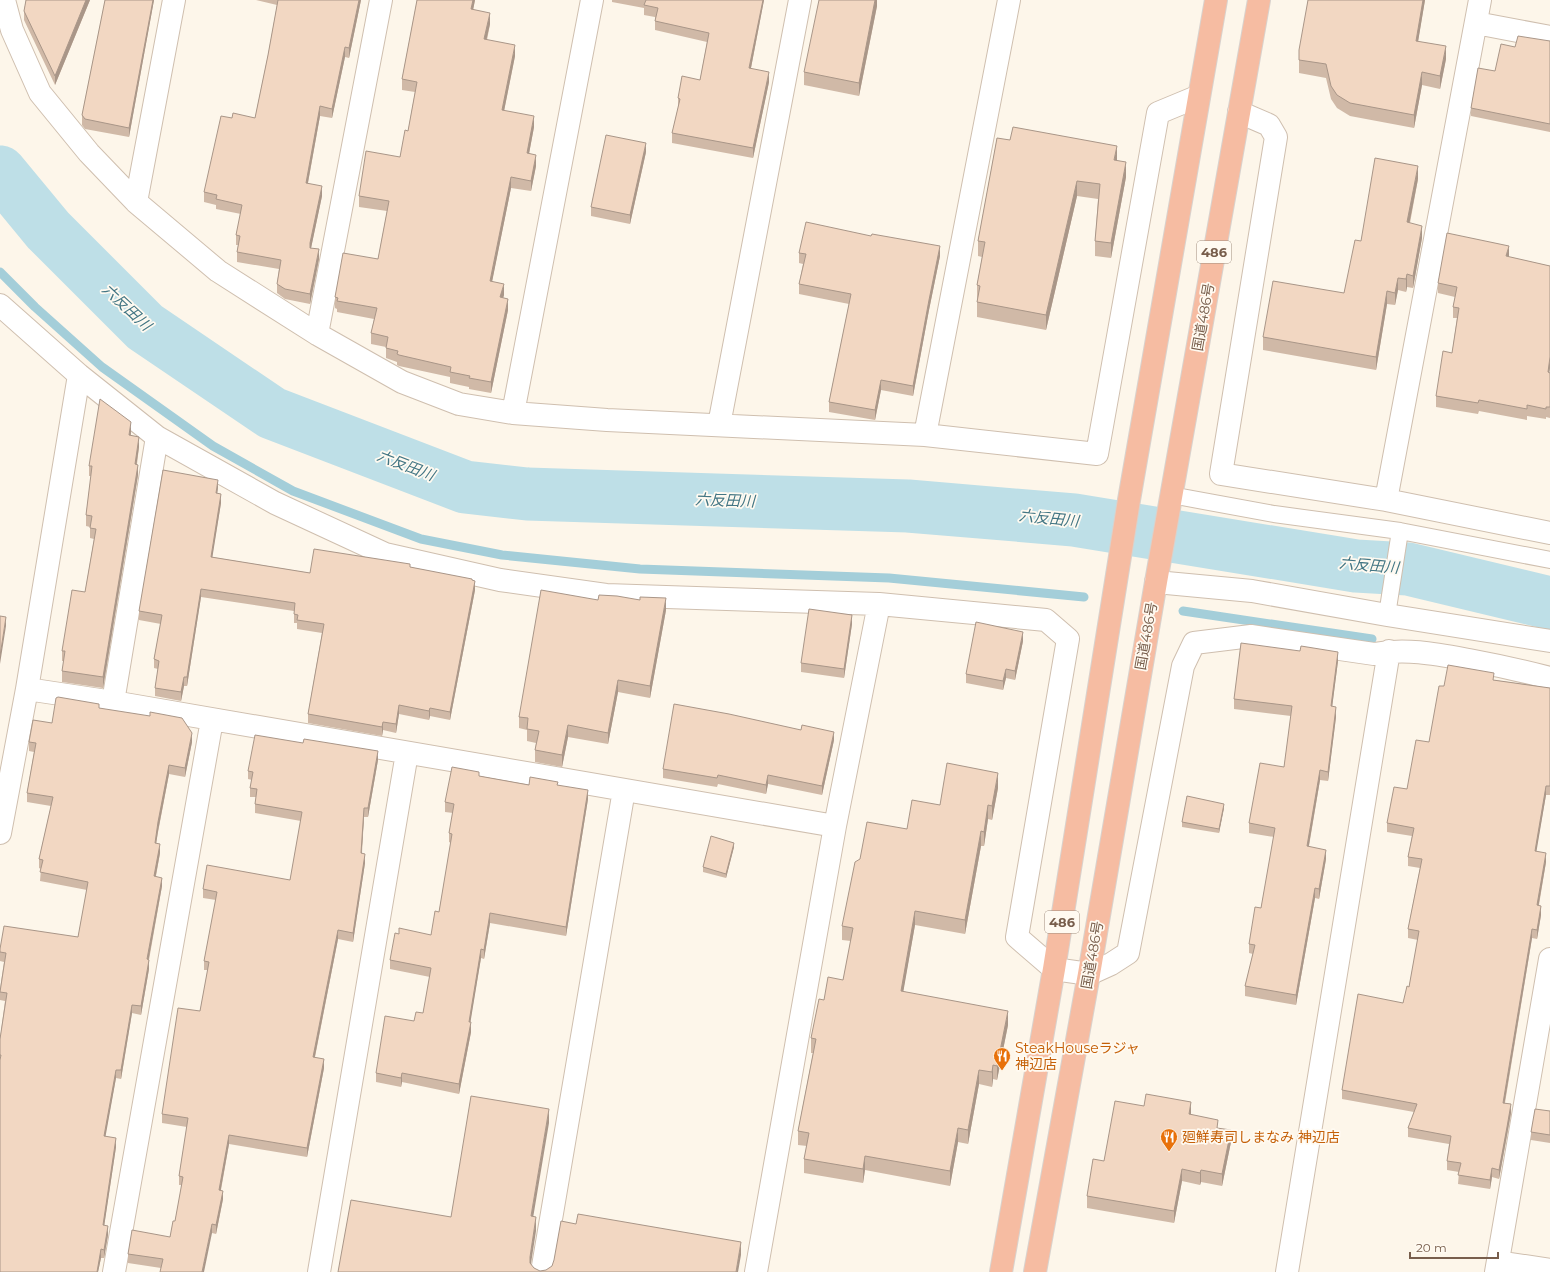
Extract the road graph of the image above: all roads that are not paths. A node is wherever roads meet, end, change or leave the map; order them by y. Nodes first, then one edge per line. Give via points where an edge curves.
1 (4, 0) edge
2 (174, 0) edge
3 (381, 0) edge
4 (592, 0) edge
5 (800, 0) edge
6 (1010, 0) edge
7 (1216, 0) edge
8 (1259, 0) edge
9 (1480, 0) edge
10 (1476, 23) junction
11 (1550, 37) edge
12 (1199, 96) junction
13 (1239, 112) junction
14 (136, 202) junction
15 (0, 305) edge
16 (317, 334) junction
17 (79, 375) junction
18 (513, 413) junction
19 (719, 425) junction
20 (925, 435) junction
21 (157, 436) junction
22 (1170, 500) junction
23 (1386, 500) junction
24 (1550, 533) edge
25 (1399, 535) junction
26 (1550, 560) edge
27 (1157, 577) junction
28 (879, 604) junction
29 (1388, 610) junction
30 (1550, 641) edge
31 (1389, 651) junction
32 (1550, 678) edge
33 (27, 689) junction
34 (113, 702) junction
35 (212, 720) junction
36 (407, 753) junction
37 (624, 790) junction
38 (835, 826) junction
39 (0, 833) edge
40 (1550, 959) edge
41 (1054, 970) junction
42 (1089, 974) junction
43 (1497, 1267) edge
44 (1550, 1270) edge
45 (114, 1272) edge
46 (319, 1272) edge
47 (542, 1272) edge
48 (756, 1272) edge
49 (1001, 1272) edge
50 (1035, 1272) edge
51 (1287, 1272) edge

1 - 14 street via 12,30 40,93 88,153
2 - 14 street
3 - 16 street
4 - 18 street
5 - 19 street
6 - 20 street
7 - 12 highway, 486
8 - 13 highway, 国道486号 / 486
9 - 10 street
10 - 11 street
10 - 23 street
12 - 20 street via 1158,113 1096,454
12 - 41 highway, 486 via 1129,500
13 - 22 highway, 国道486号 / 486
13 - 23 street via 1269,125 1276,137 1222,474
14 - 16 street via 218,271
15 - 17 street
16 - 18 street via 402,382 459,404
17 - 21 street
17 - 33 street
18 - 19 street
19 - 20 street
21 - 28 street via 274,503 386,554 500,580 606,594
21 - 34 street
22 - 25 lane
22 - 27 highway, 国道486号 / 486
23 - 24 street
25 - 26 lane
25 - 29 lane
27 - 29 street
27 - 42 highway, 国道486号 / 486
28 - 38 street
28 - 41 street via 1046,620 1068,639 1017,937
29 - 30 street
31 - 32 street via 1424,652 1517,669
31 - 42 street via 1374,654 1251,636 1194,643 1183,666 1128,953
31 - 51 street
33 - 34 street
33 - 39 street
34 - 35 street
35 - 36 street
35 - 45 street
36 - 37 street
36 - 46 street
37 - 38 street
37 - 47 street
38 - 48 street
40 - 43 street
41 - 42 street
41 - 49 highway, 486
42 - 50 highway, 国道486号 / 486
43 - 44 street

